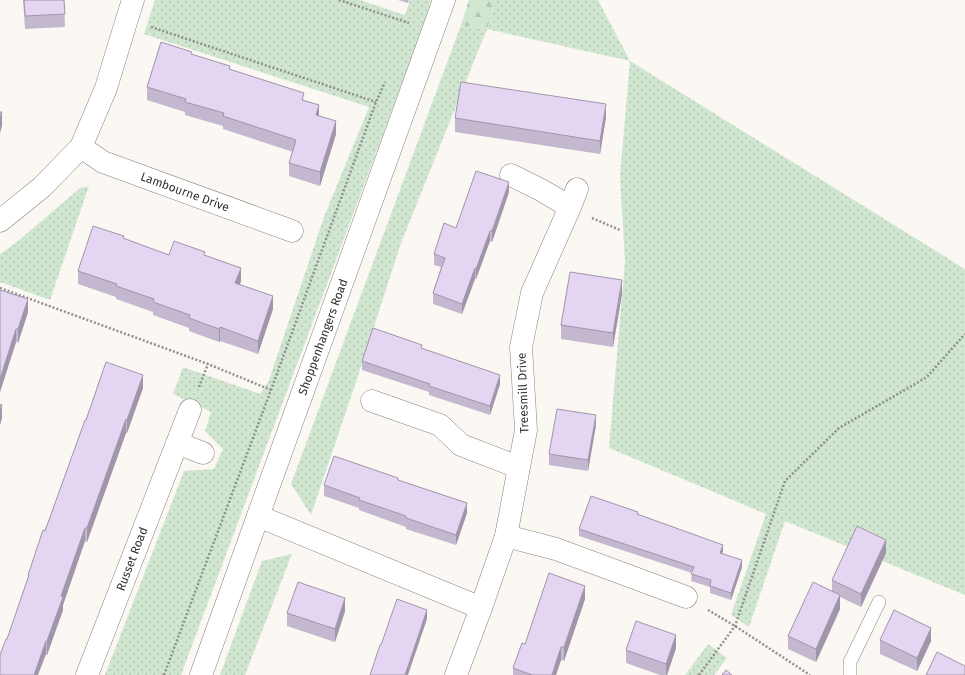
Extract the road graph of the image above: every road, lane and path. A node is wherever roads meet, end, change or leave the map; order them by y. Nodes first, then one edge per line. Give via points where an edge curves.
1 (339, 0) edge
2 (444, 0) edge
3 (130, 9) edge
4 (412, 18) dead end
5 (385, 80) dead end
6 (376, 102) junction
7 (81, 147) junction
8 (511, 176) dead end
9 (0, 221) edge
10 (292, 231) dead end
11 (0, 288) edge
12 (965, 334) edge
13 (271, 390) junction
14 (372, 401) dead end
15 (190, 410) dead end
16 (177, 443) junction
17 (203, 453) dead end
18 (518, 466) junction
19 (258, 516) junction
20 (506, 536) junction
21 (686, 597) joint
22 (879, 602) dead end
23 (481, 608) junction
24 (735, 626) junction
25 (87, 675) edge
26 (164, 675) edge
27 (201, 675) edge
28 (456, 675) edge
29 (699, 675) edge
30 (810, 675) edge
31 (850, 675) edge

1 - 4 path via 410,23
2 - 19 street, Shoppenhangers Road
3 - 6 path
3 - 7 street via 106,88
5 - 6 path
6 - 13 path
7 - 9 street via 42,187
7 - 10 street, Lambourne Drive via 103,162
8 - 18 street, Treesmill Drive via 541,190 574,198 532,293 521,347 526,430
11 - 13 path via 208,364
12 - 24 path via 927,377 839,428 785,482
13 - 26 path
14 - 18 street via 440,425 461,445
15 - 16 street, Russet Road
16 - 17 street
16 - 25 street, Russet Road
18 - 20 street, Treesmill Drive
19 - 23 street
19 - 27 street, Shoppenhangers Road
20 - 21 street via 556,549
20 - 23 street, Treesmill Drive
21 - 24 path
22 - 31 lane via 850,662
23 - 28 street, Treesmill Drive
24 - 29 path
24 - 30 path

